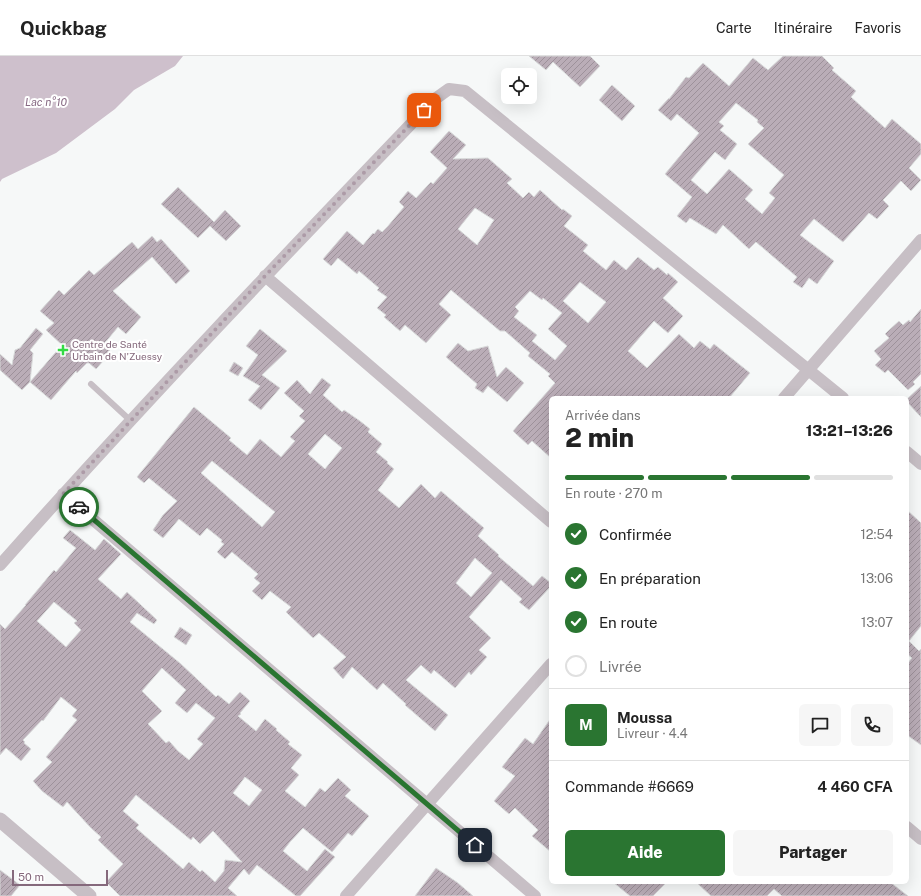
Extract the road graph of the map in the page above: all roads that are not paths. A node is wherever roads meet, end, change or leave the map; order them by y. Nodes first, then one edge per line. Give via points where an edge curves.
1 (921, 240) edge
2 (265, 276) junction
3 (808, 370) junction
4 (91, 384) dead end
5 (786, 396) edge
6 (840, 396) edge
7 (131, 421) junction
8 (909, 454) edge
9 (921, 464) edge
10 (63, 494) junction
11 (549, 520) edge
12 (0, 565) edge
13 (549, 666) edge
14 (427, 804) junction
15 (0, 820) edge
16 (909, 829) edge
17 (921, 839) edge
18 (88, 896) edge
19 (346, 896) edge
20 (535, 896) edge

1 - 3 street
2 - 3 street via 435,99 449,89 465,91
2 - 7 street
2 - 11 street
3 - 5 street
3 - 6 street
4 - 7 lane
7 - 10 street
8 - 9 street
10 - 12 street
10 - 14 street
13 - 14 street
14 - 19 street
14 - 20 street
15 - 18 street
16 - 17 street

